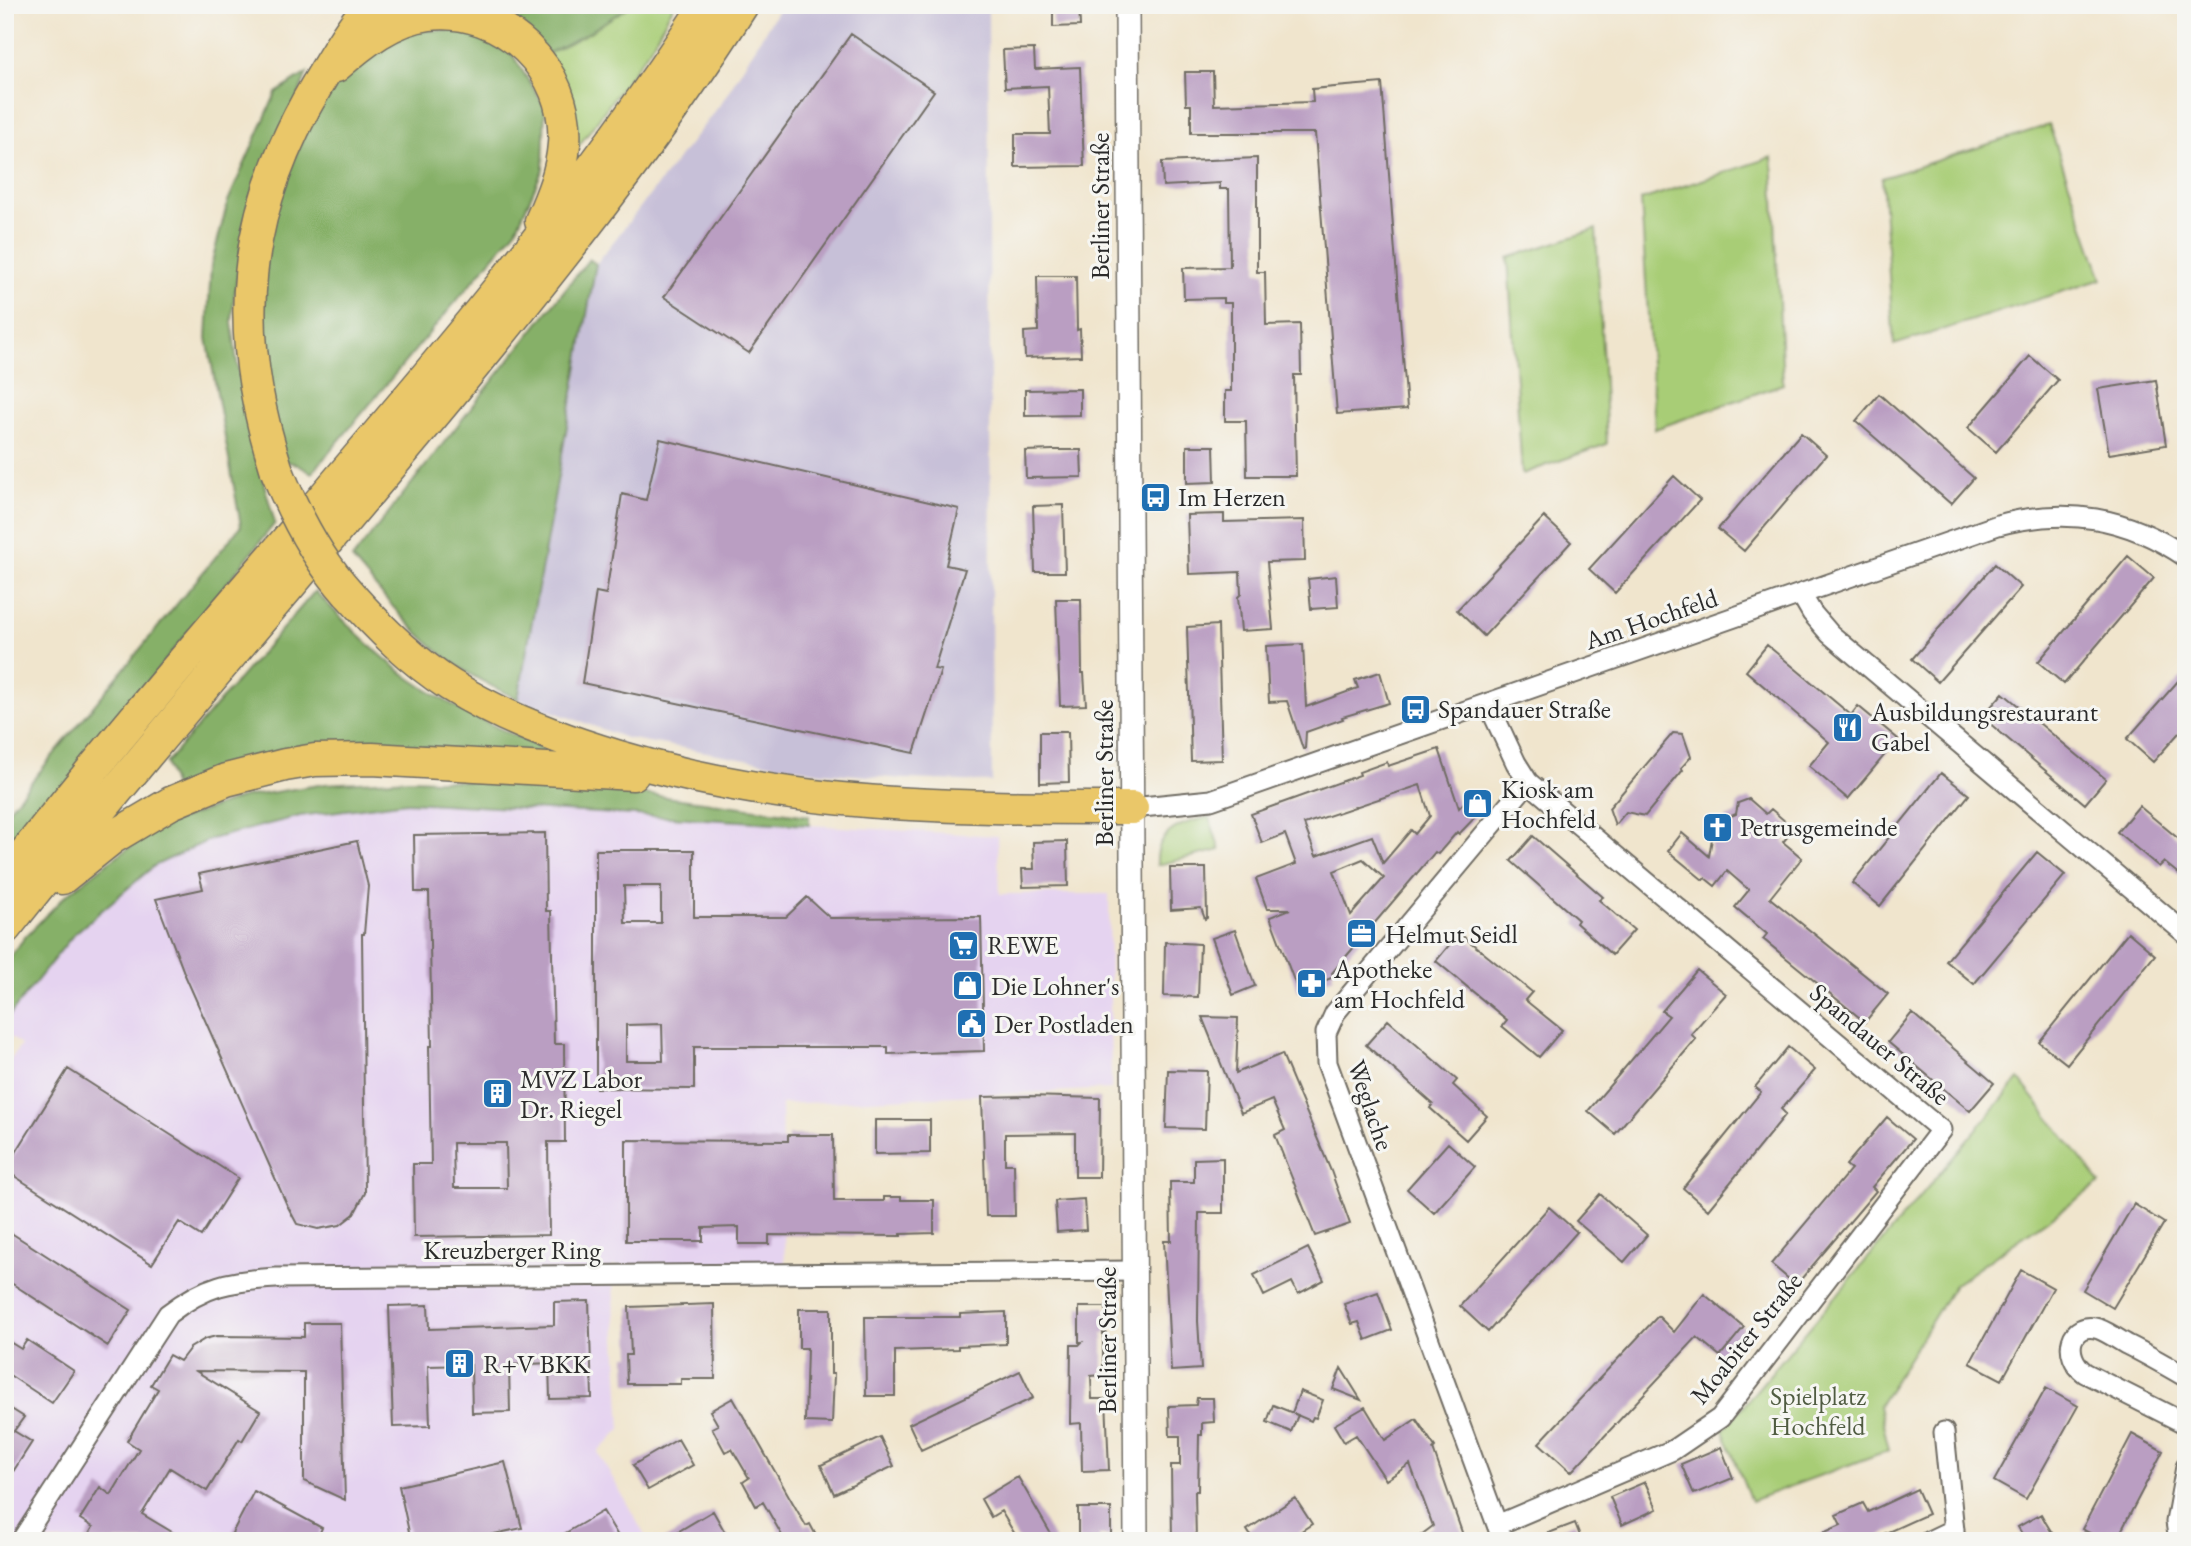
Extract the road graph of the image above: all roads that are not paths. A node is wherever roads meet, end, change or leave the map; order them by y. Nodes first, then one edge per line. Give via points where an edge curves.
1 (370, 5) edge
2 (706, 5) edge
3 (742, 5) edge
4 (1127, 5) edge
5 (320, 81) junction
6 (525, 258) junction
7 (2181, 547) edge
8 (1801, 594) junction
9 (1488, 703) junction
10 (694, 778) junction
11 (1528, 782) junction
12 (1132, 808) junction
13 (5, 879) edge
14 (5, 930) edge
15 (2186, 934) edge
16 (1941, 1130) joint
17 (1135, 1271) junction
18 (2186, 1377) edge
19 (2186, 1424) edge
20 (1944, 1432) dead end
21 (2186, 1467) edge
22 (1500, 1533) edge
23 (1954, 1535) edge
24 (21, 1541) edge
25 (1136, 1541) edge
26 (1929, 1541) edge
27 (2179, 1541) edge

1 - 5 highway via 348,32
2 - 6 highway via 628,122
3 - 14 highway via 672,111 547,275 401,455 118,787
4 - 12 street, Berliner Straße
5 - 6 highway via 379,33 428,14 480,19 522,41 555,90 565,144 554,191
5 - 10 highway, bridge via 290,134 272,179 250,285 249,334 256,394 276,471 301,525 348,593 387,636 450,685 530,726 585,747
6 - 13 highway
7 - 8 street, Am Hochfeld via 2125,525 2046,516 1998,525
8 - 9 street, Am Hochfeld
8 - 15 street via 1830,634
9 - 11 street
9 - 12 street, Am Hochfeld via 1211,800
10 - 12 highway via 877,803
10 - 14 highway via 372,759 315,760 275,767 198,790 141,819 59,881
11 - 16 street, Spandauer Straße
11 - 22 street, Weglache via 1335,1013 1326,1033 1329,1070
12 - 17 street, Berliner Straße
16 - 22 street, Moabiter Straße via 1720,1418 1673,1450
17 - 24 street, Kreuzberger Ring via 276,1278 223,1283 191,1297 168,1314
17 - 25 street, Berliner Straße
18 - 19 street via 2101,1330 2085,1329 2071,1343 2076,1367
20 - 23 street
21 - 27 street via 2176,1522
23 - 26 street

